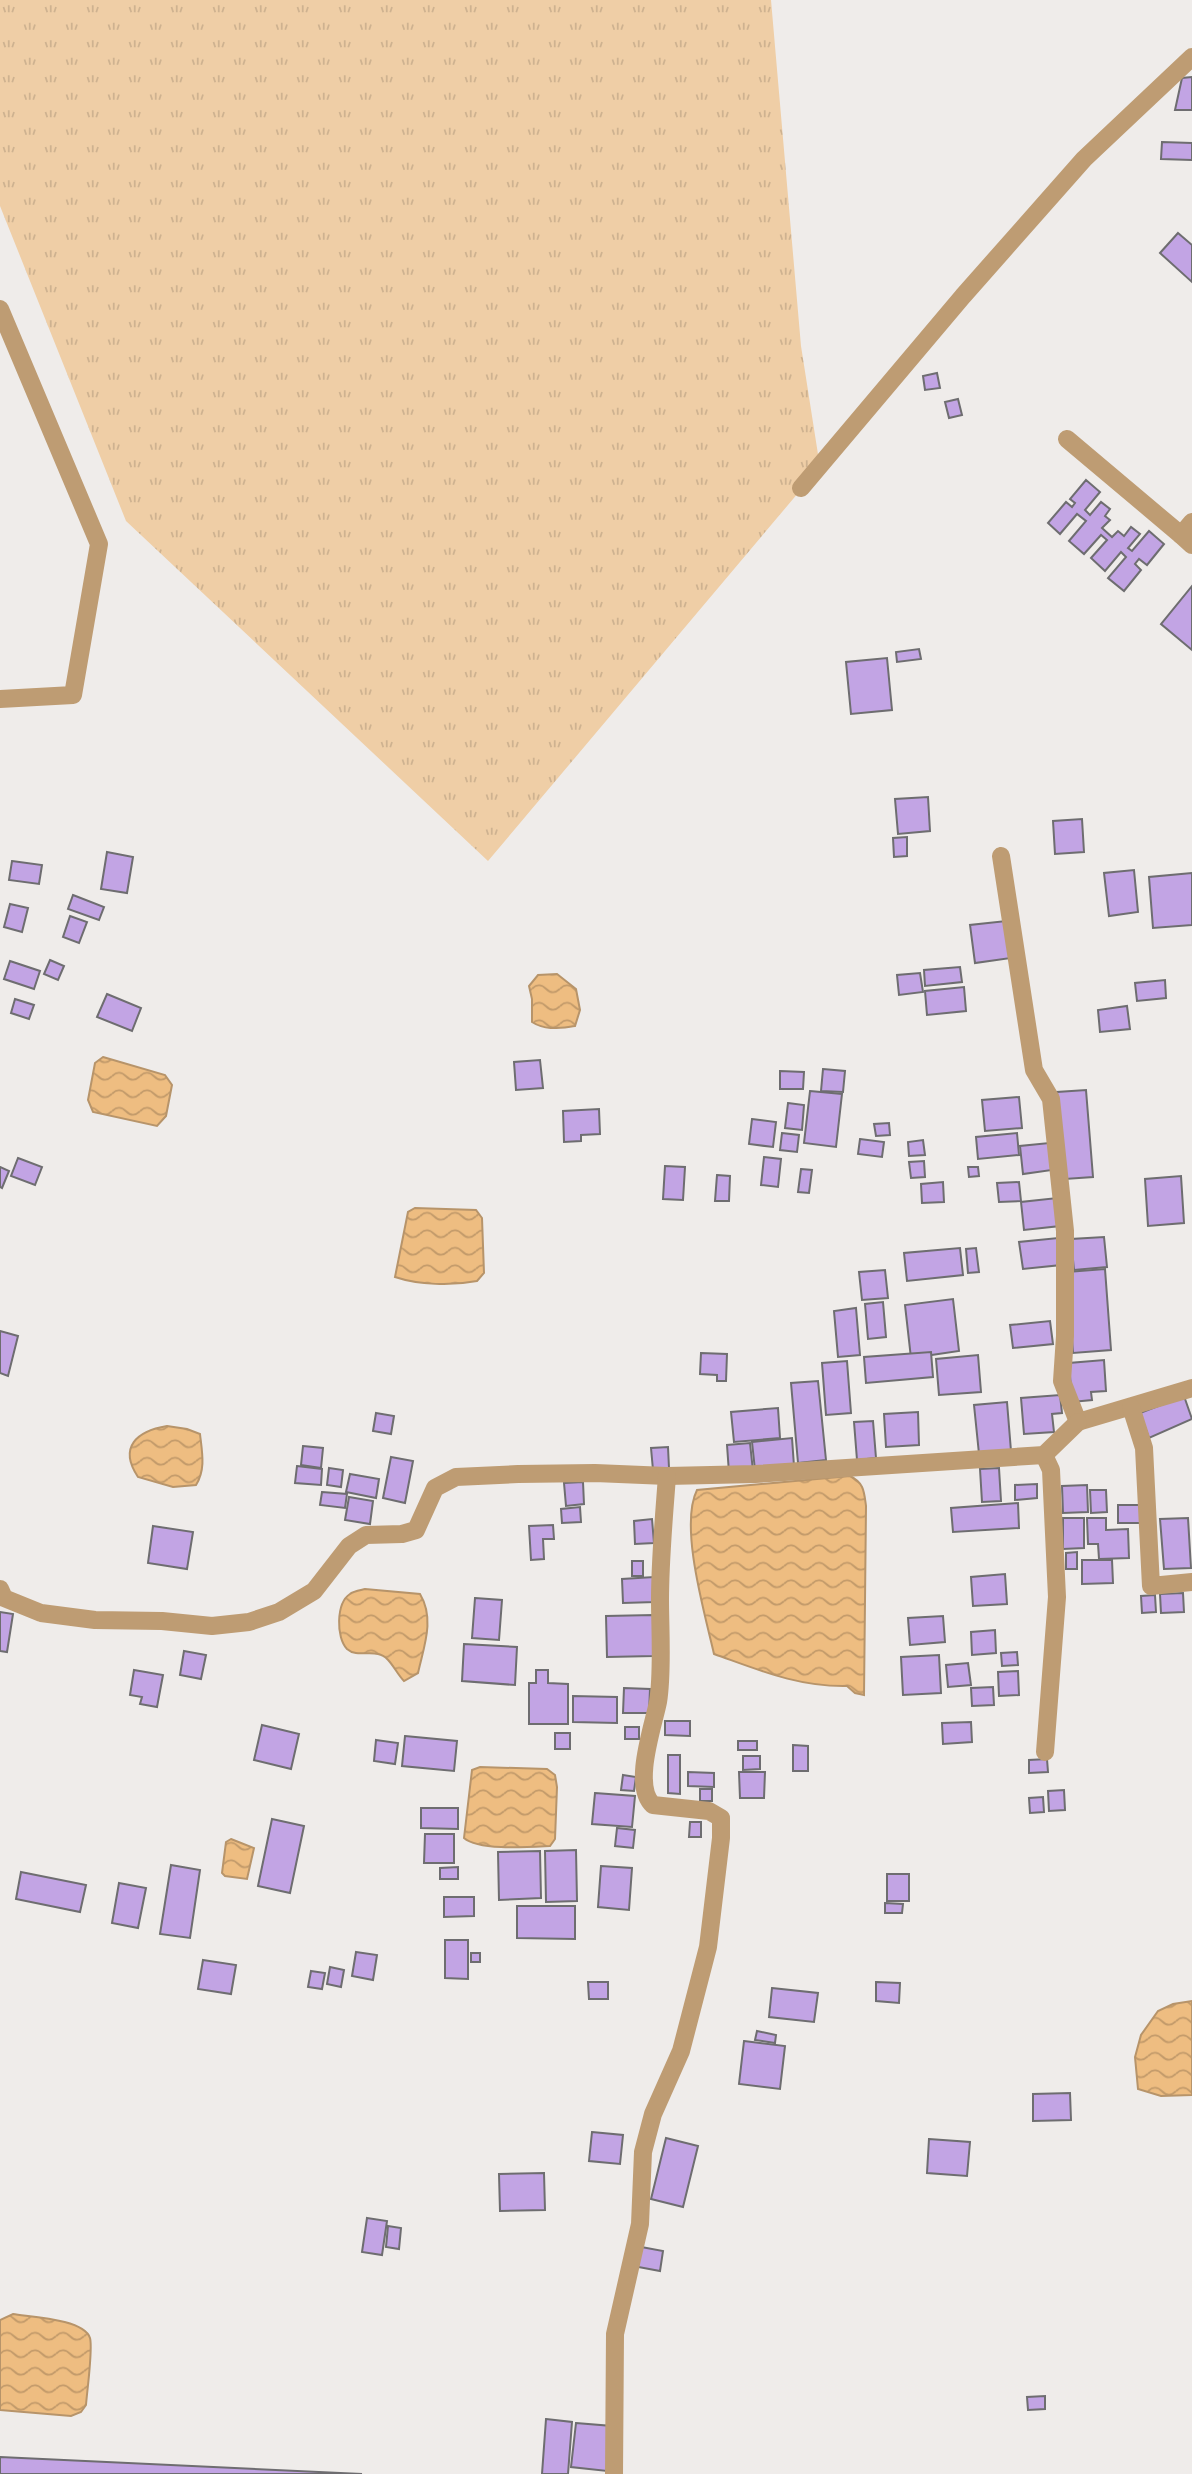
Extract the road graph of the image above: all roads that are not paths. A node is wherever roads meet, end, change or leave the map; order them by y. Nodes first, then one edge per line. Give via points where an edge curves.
1 (1192, 57) edge
2 (0, 309) edge
3 (1067, 439) dead end
4 (801, 488) dead end
5 (1188, 534) edge
6 (0, 699) edge
7 (1001, 856) dead end
8 (1192, 1388) edge
9 (1131, 1407) junction
10 (1078, 1422) junction
11 (1044, 1455) junction
12 (667, 1476) junction
13 (1192, 1582) edge
14 (0, 1589) edge
15 (1045, 1752) dead end
16 (614, 2474) edge

1 - 4 street via 1084,159
2 - 6 street via 99,544 73,695
3 - 5 street
7 - 10 street via 1034,1070 1051,1099 1065,1231 1062,1381
8 - 9 street
9 - 10 street
9 - 13 street via 1144,1448 1151,1586
10 - 11 street
11 - 12 street
11 - 15 street via 1051,1470 1057,1597
12 - 14 street via 456,1477 435,1488 416,1530 366,1535 349,1546 314,1591 279,1612 249,1622 212,1626 95,1620 41,1612 4,1598
12 - 16 street via 659,1698 644,1771 645,1791 653,1805 717,1814 721,1838 708,1947 681,2051 653,2114 643,2152 640,2224 615,2334

